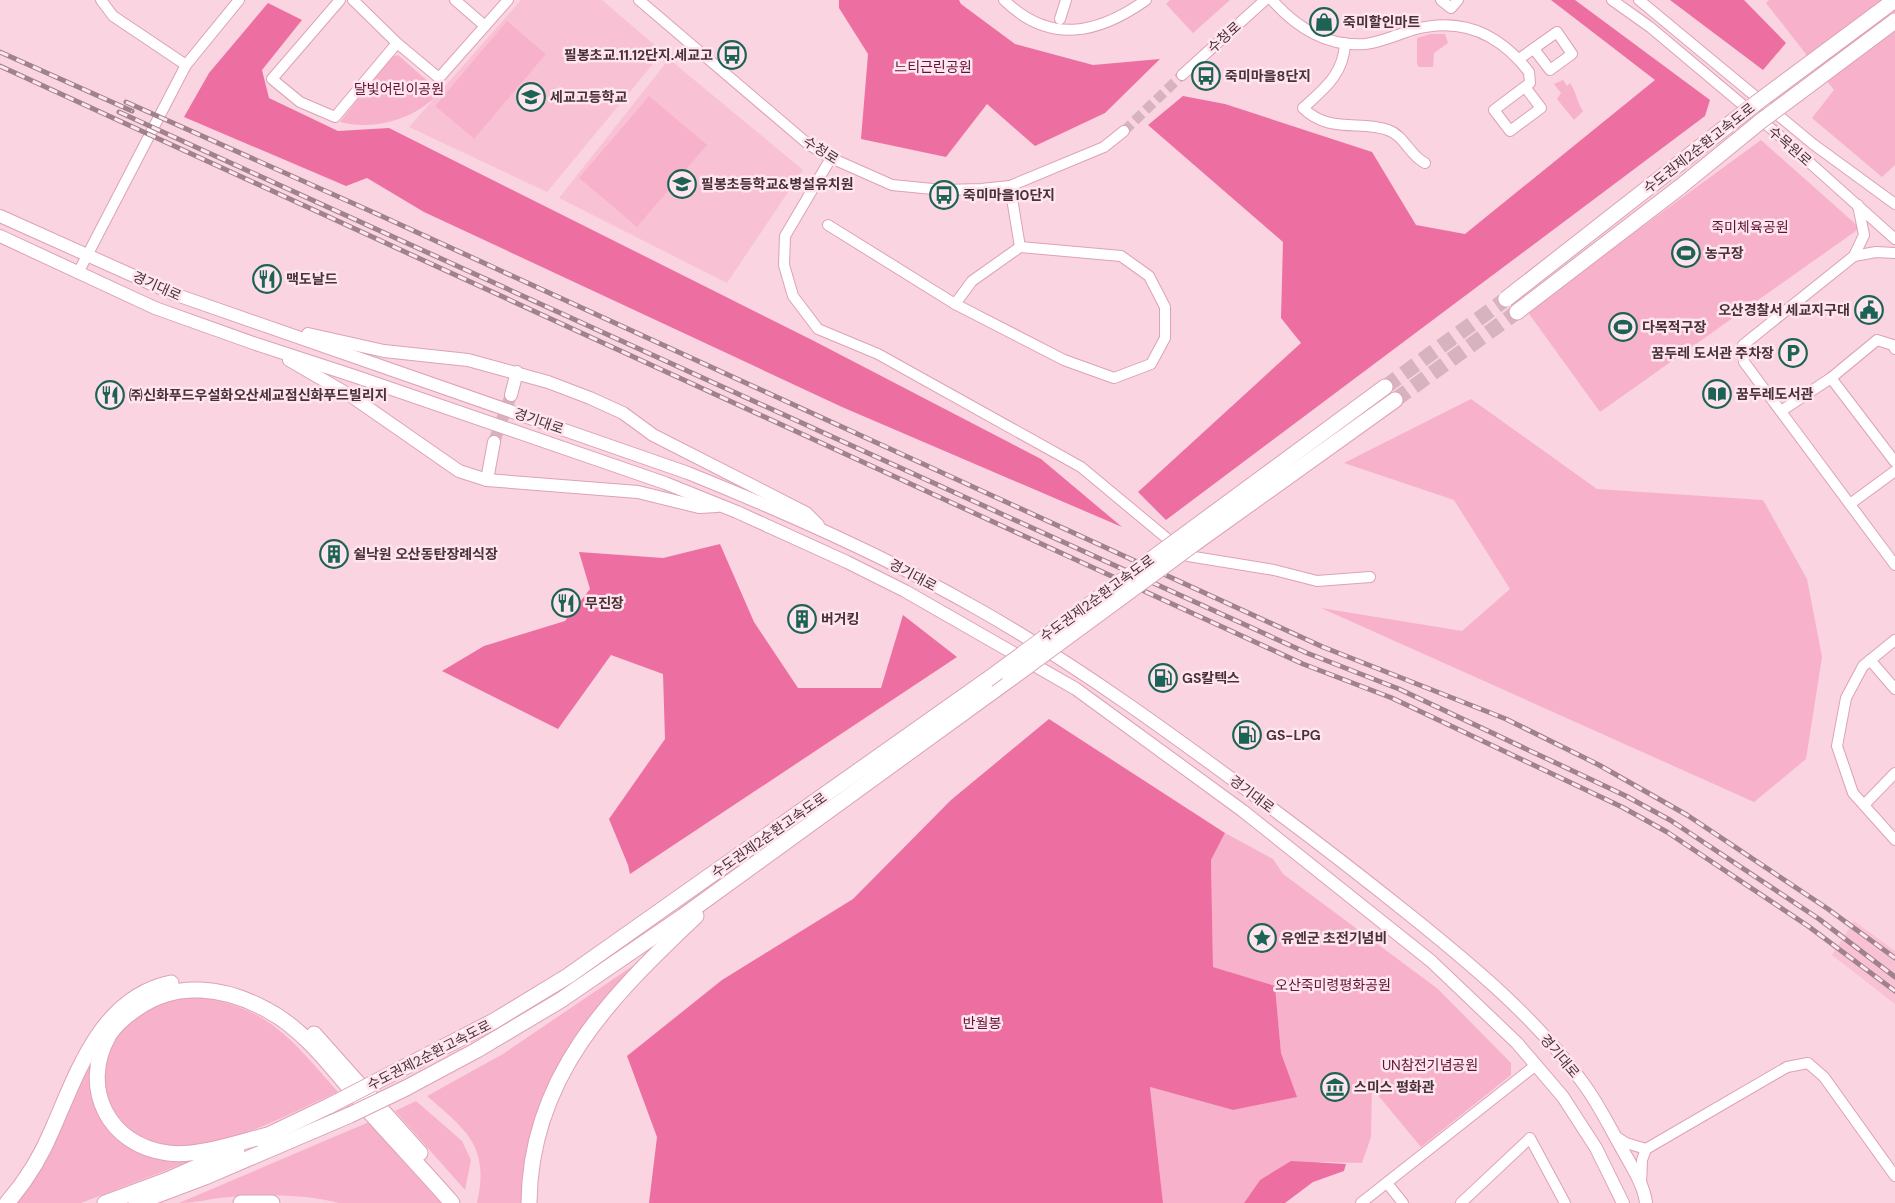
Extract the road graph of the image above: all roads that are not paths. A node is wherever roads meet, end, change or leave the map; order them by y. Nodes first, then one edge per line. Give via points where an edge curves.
1 (101, 0) edge
2 (239, 0) edge
3 (340, 0) edge
4 (353, 0) edge
5 (455, 0) edge
6 (508, 0) edge
7 (639, 0) edge
8 (1004, 0) edge
9 (1066, 0) edge
10 (1146, 0) edge
11 (1266, 0) edge
12 (1441, 0) edge
13 (1612, 0) edge
14 (1639, 0) edge
15 (1895, 0) edge
16 (1454, 4) edge
17 (1060, 19) dead end
18 (1895, 21) edge
19 (1449, 25) junction
20 (485, 26) junction
21 (398, 43) junction
22 (1345, 43) junction
23 (1534, 49) dead end
24 (1519, 59) junction
25 (186, 65) junction
26 (1182, 75) tunnel mouth
27 (1525, 87) junction
28 (1124, 131) tunnel mouth
29 (831, 158) junction
30 (1425, 163) dead end
31 (1010, 186) junction
32 (1895, 204) edge
33 (1858, 205) junction
34 (0, 216) edge
35 (828, 225) dead end
36 (0, 236) edge
37 (1895, 239) edge
38 (1020, 247) junction
39 (1895, 253) edge
40 (88, 254) junction
41 (1854, 256) junction
42 (78, 273) junction
43 (1506, 299) tunnel mouth
44 (955, 304) junction
45 (1517, 312) tunnel mouth
46 (278, 330) junction
47 (270, 349) junction
48 (1895, 349) edge
49 (517, 372) junction
50 (1831, 378) junction
51 (1385, 387) tunnel mouth
52 (511, 395) tunnel mouth
53 (1395, 400) tunnel mouth
54 (1781, 411) junction
55 (494, 442) tunnel mouth
56 (1895, 462) edge
57 (1895, 471) edge
58 (487, 480) junction
59 (1850, 504) junction
60 (722, 506) junction
61 (823, 530) junction
62 (1194, 535) junction
63 (1892, 554) edge
64 (1895, 565) edge
65 (1370, 577) dead end
66 (1895, 640) edge
67 (1870, 660) junction
68 (1895, 689) edge
69 (1895, 773) edge
70 (854, 791) junction
71 (1864, 805) junction
72 (1895, 840) edge
73 (1536, 1065) junction
74 (268, 1135) junction
75 (1614, 1135) junction
76 (1646, 1149) junction
77 (1895, 1176) edge
78 (1387, 1183) junction
79 (1647, 1196) edge
80 (7, 1203) edge
81 (105, 1203) edge
82 (136, 1203) edge
83 (241, 1203) edge
84 (272, 1203) edge
85 (452, 1203) edge
86 (464, 1203) edge
87 (529, 1203) edge
88 (1361, 1203) edge
89 (1403, 1203) edge
90 (1461, 1203) edge
91 (1565, 1203) edge
92 (1623, 1203) edge

1 - 25 street via 113,16
2 - 25 street
3 - 21 street via 272,79 300,102 335,117
4 - 21 street
5 - 20 street
6 - 20 street
7 - 29 street, 수청로 via 808,144
8 - 10 street via 1015,11 1044,27 1076,31 1122,17
9 - 17 street
11 - 22 street via 1304,29
11 - 26 street, 수청로
12 - 16 street
13 - 33 street, 수목원로 via 1650,27
14 - 32 street, 수목원로 via 1813,144
15 - 43 highway, 수도권제2순환고속도로, bridge via 1759,101
16 - 19 street
18 - 45 highway, 수도권제2순환고속도로, bridge via 1761,121
19 - 22 street via 1423,27 1380,42
19 - 24 street via 1485,34 1509,48
20 - 21 street via 439,78
22 - 30 street via 1344,59 1337,75 1303,108 1328,122 1387,130 1401,138 1416,159
23 - 24 street
24 - 27 street via 1529,72 1530,83
25 - 40 street
27 - 27 street via 1494,110 1510,131 1541,108
28 - 31 street, 수청로 via 1104,147
29 - 31 street, 수청로 via 892,185 943,190
29 - 65 street via 785,236 784,265 794,296 818,329 878,354 1081,467 1188,556 1318,581
31 - 38 street
33 - 37 street, 수목원로
33 - 41 street via 1864,235
34 - 40 main road, 경기대로
35 - 44 street
36 - 42 main road, 경기대로
38 - 44 street via 972,281
38 - 44 street via 1121,256 1149,276 1165,307 1165,338 1151,364 1114,378 1064,360
39 - 41 street
40 - 42 street
40 - 46 main road, 경기대로 via 174,294
41 - 54 street via 1743,345 1744,362
42 - 47 main road, 경기대로 via 155,308
46 - 49 main road via 303,332 384,350 468,360
46 - 61 main road, 경기대로 via 688,473
47 - 58 main road via 351,396 451,466
47 - 60 main road, 경기대로 via 665,483
48 - 50 street via 1877,340
49 - 52 main road
49 - 61 main road via 623,413 652,435 806,513
50 - 54 street
50 - 56 street
51 - 62 highway, 수도권제2순환고속도로
53 - 62 highway, 수도권제2순환고속도로
54 - 59 street
55 - 58 main road
57 - 59 street
58 - 60 main road via 638,492 699,506
59 - 63 street
60 - 73 main road, 경기대로 via 905,591 1076,689 1243,811 1431,961
61 - 75 main road, 경기대로 via 978,608 1102,684 1332,853 1454,951 1534,1024 1583,1083
62 - 70 highway, 수도권제2순환고속도로, bridge via 1010,679
62 - 74 highway, 수도권제2순환고속도로, bridge via 568,976 494,1022
63 - 64 street
66 - 67 street
67 - 68 street
67 - 71 street via 1863,666 1846,698 1838,746 1853,792
69 - 71 street
70 - 82 highway, 수도권제2순환고속도로, bridge via 682,917 561,1000 477,1050 350,1115
70 - 87 highway via 812,827 708,905 605,1007 560,1075 545,1108 529,1174
71 - 72 street
73 - 78 street
73 - 92 main road, 경기대로 via 1563,1097 1596,1148
74 - 81 highway, 수도권제2순환고속도로 via 168,1180
74 - 85 highway via 178,1153 151,1150 134,1143 111,1123 97,1086 97,1072 109,1035 124,1018 166,993 208,990 249,1000 270,1011 305,1038
75 - 76 street via 1626,1143
75 - 79 main road, 경기대로
76 - 77 street via 1787,1068 1808,1063 1824,1077
76 - 79 street via 1642,1160
78 - 88 street
78 - 89 street
80 - 86 highway via 28,1177 83,1060 111,1018 144,991 183,980 235,986 275,1003 316,1036
83 - 84 highway
90 - 91 street via 1530,1138

